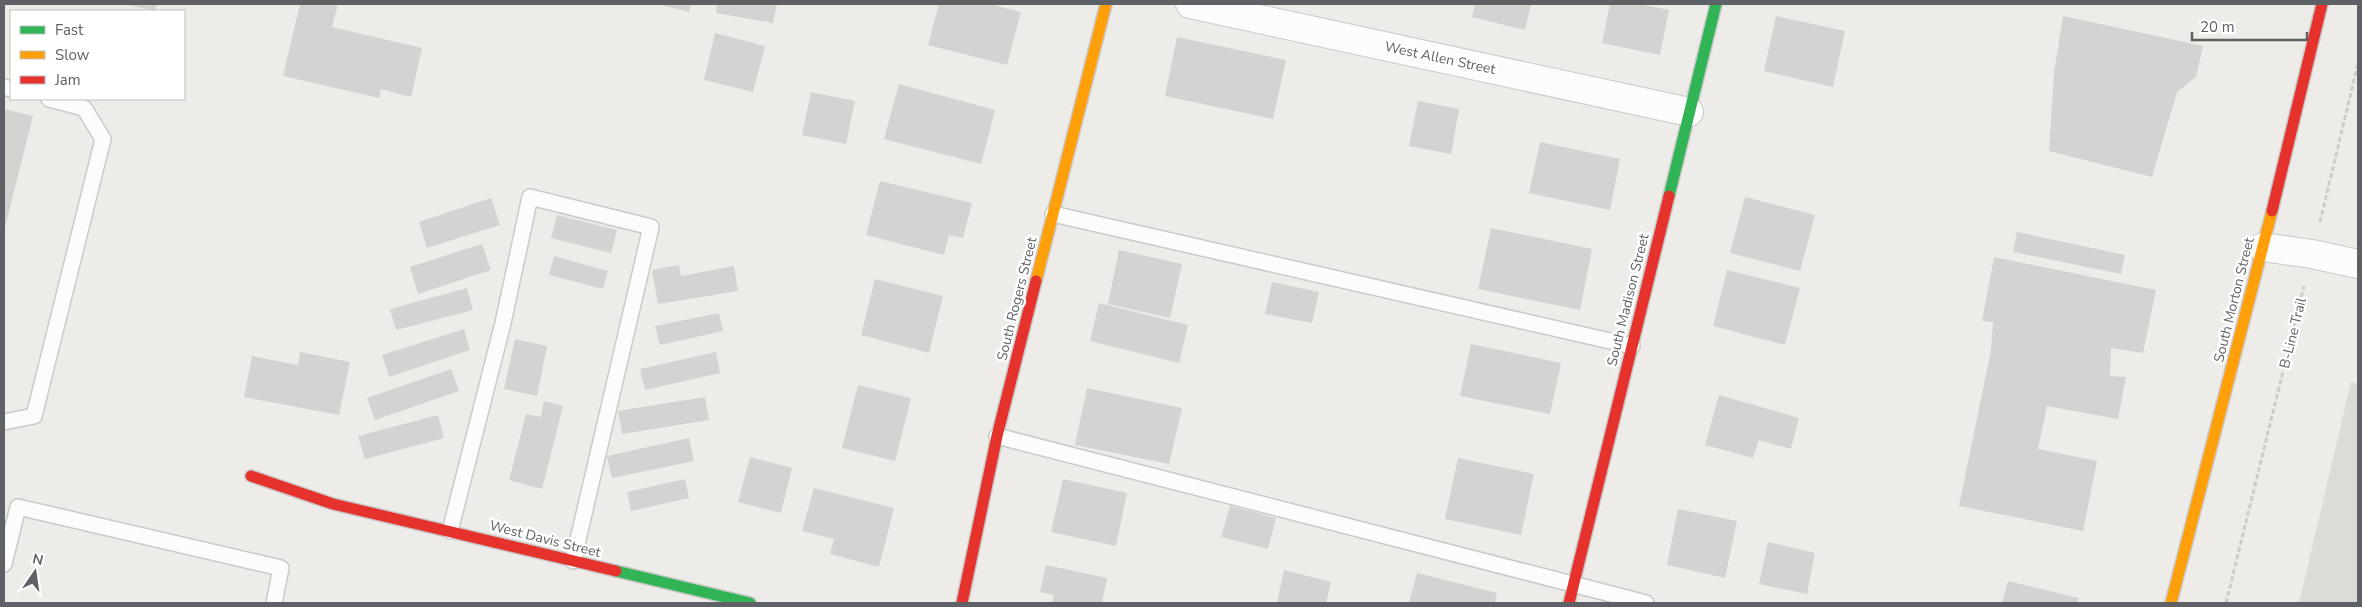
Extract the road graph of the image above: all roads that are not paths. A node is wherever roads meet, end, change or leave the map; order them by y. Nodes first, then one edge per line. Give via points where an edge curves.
1 (1106, 4) edge
2 (1190, 4) edge
3 (1716, 4) edge
4 (2322, 4) edge
5 (53, 100) edge
6 (1689, 112) junction
7 (1054, 214) junction
8 (2263, 247) junction
9 (2358, 264) edge
10 (1632, 346) junction
11 (4, 422) edge
12 (998, 436) junction
13 (251, 476) dead end
14 (450, 531) junction
15 (573, 561) junction
16 (4, 564) edge
17 (1573, 585) junction
18 (680, 586) junction
19 (274, 603) edge
20 (676, 603) edge
21 (750, 603) edge
22 (962, 603) edge
23 (1569, 603) edge
24 (1646, 603) edge
25 (2171, 603) edge

1 - 7 street, South Rogers Street
2 - 6 street, West Allen Street
3 - 6 street, South Madison Street
4 - 8 street, South Morton Street
5 - 11 lane via 84,108 103,139 34,416
6 - 10 street, South Madison Street
7 - 10 lane
7 - 12 street, South Rogers Street
8 - 9 street
8 - 25 street, South Morton Street
10 - 17 street, South Madison Street
12 - 17 lane
12 - 22 street, South Rogers Street
13 - 14 street, West Davis Street via 332,504
14 - 15 street, West Davis Street
14 - 15 lane via 503,323 530,197 539,199 651,227
15 - 18 street, West Davis Street
16 - 19 lane via 18,507 281,568
17 - 23 street, South Madison Street
17 - 24 lane
18 - 20 lane
18 - 21 street, West Davis Street

